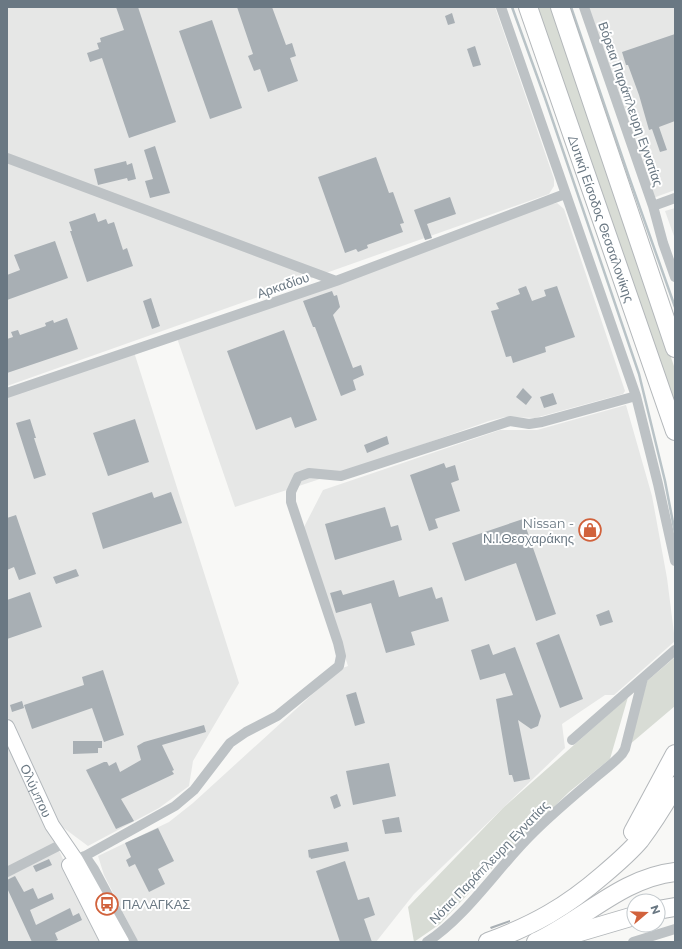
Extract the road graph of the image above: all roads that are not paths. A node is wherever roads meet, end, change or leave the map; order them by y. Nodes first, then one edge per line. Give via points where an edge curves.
1 (501, 7) edge
2 (528, 7) edge
3 (560, 7) edge
4 (584, 7) edge
5 (7, 158) edge
6 (566, 194) junction
7 (675, 198) edge
8 (653, 206) junction
9 (675, 277) edge
10 (336, 281) junction
11 (675, 348) edge
12 (7, 393) edge
13 (636, 396) junction
14 (675, 431) edge
15 (675, 561) edge
16 (675, 650) edge
17 (643, 678) junction
18 (7, 727) edge
19 (572, 740) dead end
20 (675, 754) edge
21 (675, 786) edge
22 (58, 838) junction
23 (77, 861) junction
24 (7, 872) edge
25 (675, 872) edge
26 (597, 881) junction
27 (626, 918) edge
28 (675, 929) edge
29 (108, 942) edge
30 (122, 942) edge
31 (133, 942) edge
32 (426, 942) edge
33 (488, 942) edge
34 (536, 942) edge
35 (546, 942) edge
36 (633, 942) edge

1 - 6 street
2 - 14 highway, Δυτική Είσοδος Θεσσαλονίκης
3 - 11 highway
4 - 8 street, Βόρεια Παράπλευρη Εγνατίας
5 - 10 street
6 - 10 street, Αρκαδίου
6 - 13 street
7 - 8 street
8 - 9 street, Βόρεια Παράπλευρη Εγνατίας
10 - 12 street, Αρκαδίου
13 - 15 street
13 - 23 street via 542,422 529,424 510,421 342,476 309,473 298,477 291,492 291,502 338,643 341,656 339,666 278,716 246,732 230,744 194,790 175,806
16 - 17 street
17 - 19 street
17 - 32 street, Νότια Παράπλευρη Εγνατίας via 622,754 532,834 453,921
18 - 22 main road, Ολύμπου
20 - 26 highway via 632,834
21 - 26 highway via 640,840
22 - 23 main road, Ολύμπου
22 - 24 street
23 - 29 main road
23 - 30 main road
23 - 31 street via 94,869
25 - 34 highway via 645,878 624,888
26 - 33 highway via 548,916 517,932
27 - 35 highway
28 - 36 street

